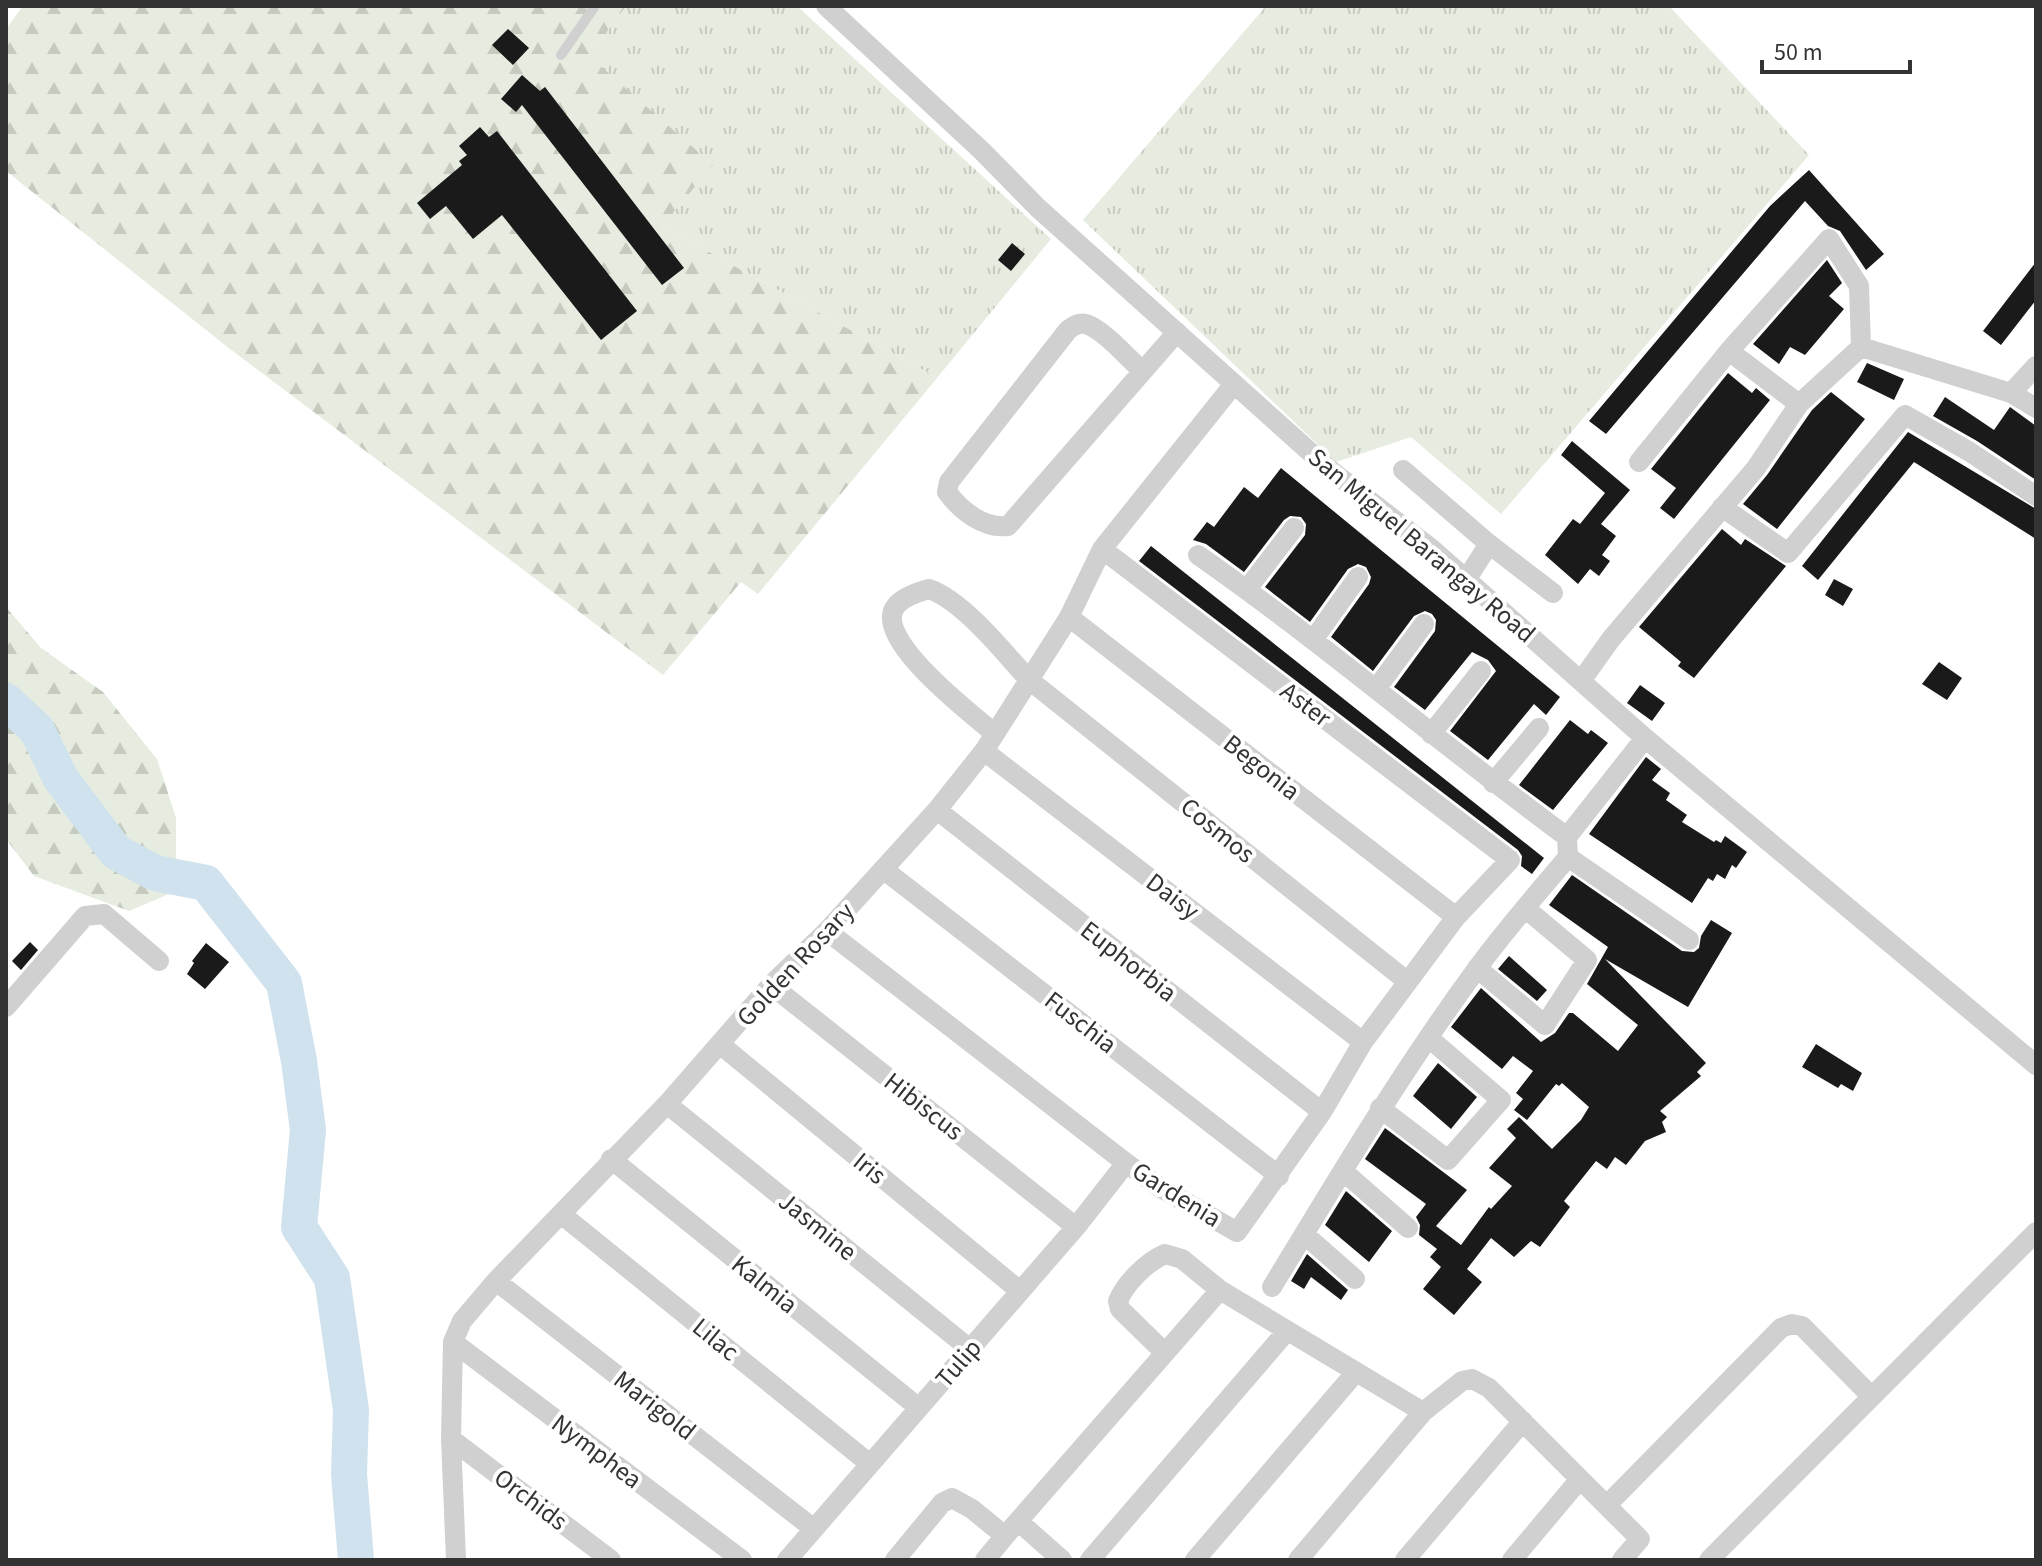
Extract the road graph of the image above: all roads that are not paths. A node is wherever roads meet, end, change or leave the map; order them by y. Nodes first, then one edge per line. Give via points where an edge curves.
1 (595, 6) edge
2 (826, 6) edge
3 (561, 55) dead end
4 (1177, 332) junction
5 (1861, 347) junction
6 (1729, 351) junction
7 (2036, 366) edge
8 (1142, 371) junction
9 (1234, 384) junction
10 (2011, 393) junction
11 (1799, 404) junction
12 (2036, 408) edge
13 (1639, 462) dead end
14 (1403, 470) dead end
15 (2036, 496) edge
16 (1722, 507) junction
17 (1294, 528) dead end
18 (1489, 544) junction
19 (1102, 549) junction
20 (1198, 555) dead end
21 (1358, 577) dead end
22 (1466, 580) junction
23 (1247, 589) junction
24 (1553, 593) dead end
25 (1069, 617) junction
26 (1424, 624) dead end
27 (1313, 640) junction
28 (1481, 671) dead end
29 (1028, 679) junction
30 (1581, 681) junction
31 (1376, 689) junction
32 (1539, 728) dead end
33 (994, 733) junction
34 (1431, 734) junction
35 (1645, 738) junction
36 (984, 751) junction
37 (1493, 783) junction
38 (937, 810) junction
39 (1568, 847) junction
40 (1510, 860) joint
41 (883, 869) junction
42 (1525, 908) junction
43 (1456, 917) junction
44 (827, 931) junction
45 (1689, 940) dead end
46 (159, 961) dead end
47 (1477, 968) junction
48 (1408, 982) junction
49 (771, 985) junction
50 (6, 1007) edge
51 (1429, 1038) junction
52 (1363, 1042) junction
53 (721, 1045) junction
54 (2036, 1065) edge
55 (667, 1104) junction
56 (1380, 1108) junction
57 (1322, 1112) junction
58 (611, 1159) junction
59 (1126, 1163) junction
60 (1343, 1171) junction
61 (1279, 1176) junction
62 (561, 1214) junction
63 (1076, 1227) junction
64 (1408, 1228) dead end
65 (2036, 1232) edge
66 (1304, 1234) junction
67 (1355, 1279) dead end
68 (496, 1281) junction
69 (1272, 1287) dead end
70 (1220, 1290) junction
71 (1020, 1291) junction
72 (1287, 1331) junction
73 (453, 1342) junction
74 (970, 1349) junction
75 (1165, 1353) junction
76 (1356, 1372) junction
77 (1871, 1396) junction
78 (919, 1408) junction
79 (1423, 1412) junction
80 (1523, 1421) junction
81 (451, 1439) junction
82 (870, 1464) junction
83 (1580, 1479) junction
84 (1607, 1505) junction
85 (1012, 1528) junction
86 (814, 1529) junction
87 (461, 1556) edge
88 (611, 1560) edge
89 (742, 1560) edge
90 (787, 1560) edge
91 (895, 1560) edge
92 (985, 1560) edge
93 (1062, 1560) edge
94 (1090, 1560) edge
95 (1195, 1560) edge
96 (1298, 1560) edge
97 (1405, 1560) edge
98 (1512, 1560) edge
99 (1622, 1560) edge
100 (1709, 1560) edge

1 - 3 lane
2 - 4 street, San Miguel Barangay Road
4 - 8 street
4 - 9 street, San Miguel Barangay Road
5 - 6 street via 1859,286 1829,239
5 - 10 street
5 - 11 street
6 - 11 street
6 - 13 street
7 - 10 street
8 - 8 street via 1008,526 978,520 947,492 965,460 1068,330 1086,324
9 - 19 street, Golden Rosary
9 - 22 street, San Miguel Barangay Road
10 - 12 street
11 - 16 street
14 - 18 street
15 - 16 street via 1905,415 1788,553
16 - 30 street
17 - 23 street
18 - 22 street
18 - 24 street
19 - 25 street, Golden Rosary
19 - 40 street, Aster
20 - 23 street
21 - 27 street
22 - 30 street, San Miguel Barangay Road
23 - 27 street
25 - 29 street, Golden Rosary
25 - 43 street, Begonia
26 - 31 street
27 - 31 street
28 - 34 street
29 - 33 street, Golden Rosary
29 - 33 street, Cosmos via 939,592 920,591 895,606 896,633 921,671
29 - 48 street, Cosmos
30 - 35 street, San Miguel Barangay Road
31 - 34 street
32 - 37 street
33 - 36 street, Golden Rosary
34 - 37 street
35 - 39 street
35 - 54 street, San Miguel Barangay Road
36 - 38 street, Golden Rosary
36 - 52 street, Daisy
37 - 39 street
38 - 41 street, Golden Rosary
38 - 57 street, Euphorbia
39 - 42 street
39 - 45 street
40 - 43 street, Gardenia
41 - 44 street, Golden Rosary
41 - 61 street, Fuschia
42 - 47 street
42 - 47 street via 1587,960 1545,1025
43 - 48 street, Gardenia
44 - 49 street, Golden Rosary
44 - 59 street, Gardenia
46 - 50 street via 104,914 85,916
47 - 51 street
48 - 52 street, Gardenia
49 - 53 street, Golden Rosary
49 - 63 street, Hibiscus
51 - 56 street
51 - 56 street via 1501,1100 1448,1160
52 - 57 street, Gardenia
53 - 55 street, Golden Rosary
53 - 71 street, Iris
55 - 58 street, Golden Rosary
55 - 74 street, Jasmine
56 - 60 street
57 - 61 street, Gardenia
58 - 62 street, Golden Rosary
58 - 78 street, Kalmia
59 - 61 street, Gardenia via 1237,1232
59 - 63 street, Tulip
60 - 64 street
60 - 66 street
62 - 68 street, Golden Rosary
62 - 82 street, Lilac
63 - 71 street, Tulip
65 - 77 street
66 - 67 street
66 - 69 street
68 - 73 street, Golden Rosary via 462,1321
68 - 86 street, Marigold
70 - 72 street
70 - 75 street
70 - 75 street via 1182,1259 1165,1254 1153,1259 1126,1288 1118,1301 1120,1309
71 - 74 street, Tulip
72 - 76 street
72 - 94 street
73 - 81 street, Golden Rosary
73 - 89 street, Nymphea
74 - 78 street, Tulip
75 - 85 street
76 - 79 street
76 - 95 street
77 - 84 street via 1802,1326 1781,1328
77 - 100 street
78 - 82 street, Tulip
79 - 80 street via 1472,1379
79 - 96 street
80 - 83 street
80 - 97 street
81 - 87 street, Golden Rosary
81 - 88 street, Orchids
82 - 86 street, Tulip
83 - 84 street
83 - 98 street
84 - 99 street via 1640,1539
85 - 91 street via 952,1498
85 - 92 street
85 - 93 street
86 - 90 street, Tulip

